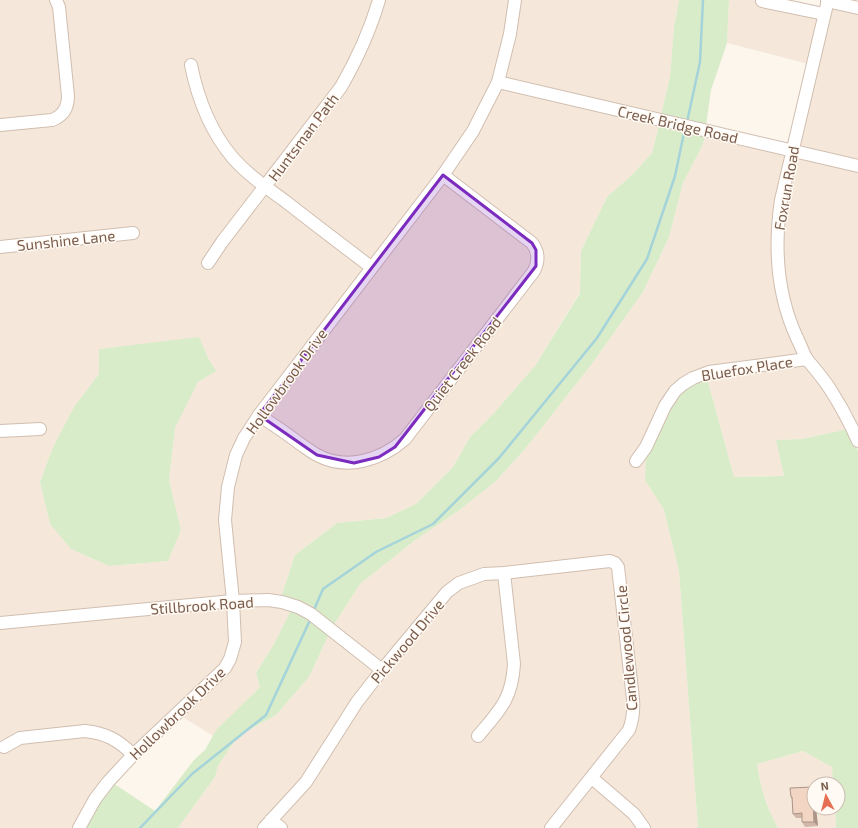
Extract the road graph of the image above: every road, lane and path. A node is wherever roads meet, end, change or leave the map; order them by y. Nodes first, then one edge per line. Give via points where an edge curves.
1 (56, 0) edge
2 (379, 0) edge
3 (515, 0) edge
4 (762, 1) dead end
5 (827, 1) edge
6 (803, 4) edge
7 (858, 8) edge
8 (824, 14) junction
9 (191, 65) dead end
10 (498, 82) junction
11 (0, 125) edge
12 (792, 151) junction
13 (858, 166) edge
14 (443, 175) junction
15 (265, 187) junction
16 (133, 233) dead end
17 (0, 247) edge
18 (208, 263) dead end
19 (371, 268) junction
20 (807, 359) junction
21 (259, 415) junction
22 (40, 429) dead end
23 (0, 431) edge
24 (858, 441) edge
25 (636, 461) dead end
26 (615, 563) joint
27 (504, 573) junction
28 (233, 601) junction
29 (0, 623) edge
30 (382, 670) junction
31 (478, 736) dead end
32 (4, 747) dead end
33 (133, 755) junction
34 (592, 778) junction
35 (272, 825) edge
36 (79, 828) edge
37 (551, 828) edge
38 (644, 828) edge

1 - 11 street via 59,7 68,96 66,109 63,114 52,120
2 - 15 street, Huntsman Path via 365,40 341,87
3 - 10 street, Hollowbrook Drive via 510,34
4 - 6 street
5 - 7 street
5 - 8 street, Foxrun Road
6 - 8 street
8 - 12 street, Foxrun Road
9 - 15 street via 206,116 221,143 234,159
10 - 12 street, Creek Bridge Road
10 - 14 street, Hollowbrook Drive via 473,131
12 - 13 street, Creek Bridge Road
12 - 20 street, Foxrun Road via 778,220 778,258 783,297
14 - 19 street, Hollowbrook Drive
14 - 21 street, Quiet Creek Road via 532,243 538,258 534,271 404,439 379,457 354,462 329,460 317,455
15 - 18 street, Huntsman Path
15 - 19 street
16 - 17 street, Sunshine Lane
19 - 21 street, Hollowbrook Drive
20 - 24 street, Foxrun Road via 831,390
20 - 25 street, Bluefox Place via 709,372 693,378 675,391
21 - 28 street, Hollowbrook Drive via 244,438 228,487 226,520
22 - 23 street
26 - 27 street, Pickwood Drive via 610,561
26 - 34 street, Candlewood Circle via 618,567 634,710 629,730
27 - 30 street, Pickwood Drive via 484,574 455,585
27 - 31 street via 514,664 513,679 499,712
28 - 29 street, Stillbrook Road
28 - 30 street, Stillbrook Road via 268,600 298,607 311,614
28 - 33 street, Hollowbrook Drive via 235,642 225,668
30 - 35 street, Pickwood Drive via 352,709 306,782
32 - 33 street via 20,738 85,731 116,740
33 - 36 street, Hollowbrook Drive via 95,799
34 - 37 street, Candlewood Circle
34 - 38 street via 634,814

